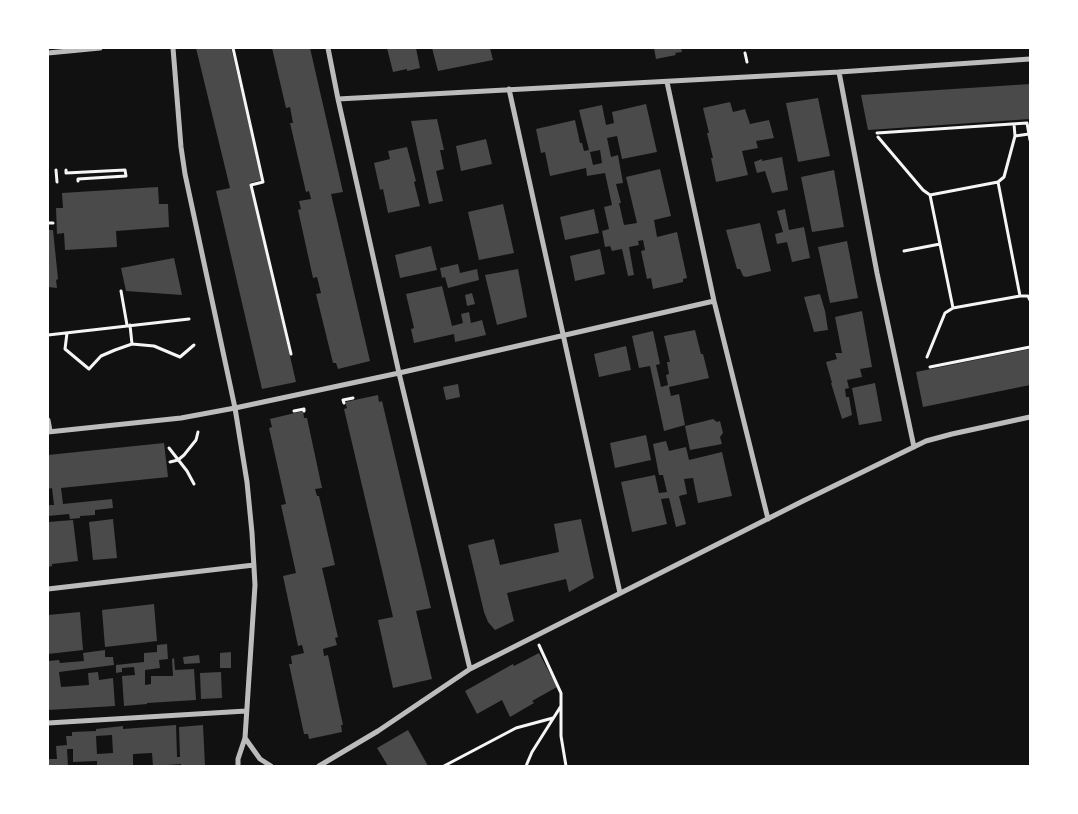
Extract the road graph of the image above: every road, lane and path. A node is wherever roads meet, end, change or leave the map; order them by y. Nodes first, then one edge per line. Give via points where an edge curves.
1 (100, 48) edge
2 (173, 48) edge
3 (232, 48) edge
4 (328, 48) edge
5 (48, 53) edge
6 (744, 53) dead end
7 (1030, 59) edge
8 (747, 62) dead end
9 (839, 72) junction
10 (667, 82) junction
11 (509, 90) junction
12 (338, 99) junction
13 (1014, 124) junction
14 (1029, 127) edge
15 (1029, 134) junction
16 (1015, 136) junction
17 (1030, 140) edge
18 (56, 170) dead end
19 (66, 170) dead end
20 (78, 181) dead end
21 (57, 182) dead end
22 (998, 182) junction
23 (930, 195) junction
24 (53, 222) dead end
25 (48, 223) edge
26 (940, 244) junction
27 (904, 251) dead end
28 (121, 291) dead end
29 (1020, 296) junction
30 (1030, 300) edge
31 (714, 301) junction
32 (953, 308) junction
33 (189, 318) dead end
34 (129, 325) junction
35 (67, 333) junction
36 (48, 335) edge
37 (563, 335) junction
38 (132, 344) junction
39 (194, 345) dead end
40 (1030, 347) edge
41 (291, 354) dead end
42 (927, 357) dead end
43 (930, 367) dead end
44 (399, 372) junction
45 (353, 398) dead end
46 (344, 403) dead end
47 (235, 408) junction
48 (294, 412) dead end
49 (304, 412) dead end
50 (1030, 417) edge
51 (48, 420) edge
52 (49, 432) edge
53 (198, 432) dead end
54 (914, 447) junction
55 (168, 448) dead end
56 (178, 460) junction
57 (170, 462) dead end
58 (194, 484) dead end
59 (768, 519) junction
60 (254, 565) junction
61 (48, 589) edge
62 (620, 593) junction
63 (535, 636) junction
64 (470, 669) junction
65 (561, 705) junction
66 (246, 711) junction
67 (553, 718) junction
68 (48, 724) edge
69 (245, 738) junction
70 (238, 766) edge
71 (270, 766) edge
72 (319, 766) edge
73 (444, 766) edge
74 (526, 766) edge
75 (566, 766) edge

1 - 5 street
2 - 47 street via 187,187
3 - 41 path via 263,182 251,184
4 - 12 street
6 - 8 path
7 - 9 street
9 - 10 street
9 - 54 street
10 - 11 street
10 - 31 street
11 - 12 street
11 - 37 street
12 - 44 street
13 - 14 path via 1027,123
13 - 16 path
13 - 23 path via 878,135 922,190
14 - 15 path
15 - 16 path
15 - 17 path
16 - 22 path via 1004,177
18 - 21 path
19 - 20 path via 66,173 125,170 126,176
22 - 23 path
22 - 29 path
23 - 26 path
24 - 25 path
26 - 27 path
26 - 32 path
28 - 34 path
29 - 30 path via 1028,296
29 - 32 path
31 - 37 street
31 - 59 street
32 - 42 path via 945,313
33 - 34 path
34 - 35 path
34 - 38 path
35 - 36 path
35 - 38 path via 65,349 89,368 101,356
37 - 44 street
37 - 62 street
38 - 39 path via 154,346 180,357
40 - 43 path
44 - 47 street
44 - 64 street
45 - 46 path via 344,400
47 - 52 street via 180,418
47 - 60 street via 247,482
48 - 49 path via 304,409
50 - 54 street via 952,434
51 - 52 street
53 - 56 path via 196,440
54 - 59 street
55 - 56 path
56 - 57 path
56 - 58 path
59 - 62 street
60 - 61 street
60 - 66 street
62 - 63 street
63 - 64 street
63 - 65 path via 561,693
64 - 72 street
65 - 67 path
65 - 75 path via 561,736
66 - 68 street
66 - 69 street
67 - 73 path via 516,728
67 - 74 path
69 - 70 street
69 - 71 street via 260,759

